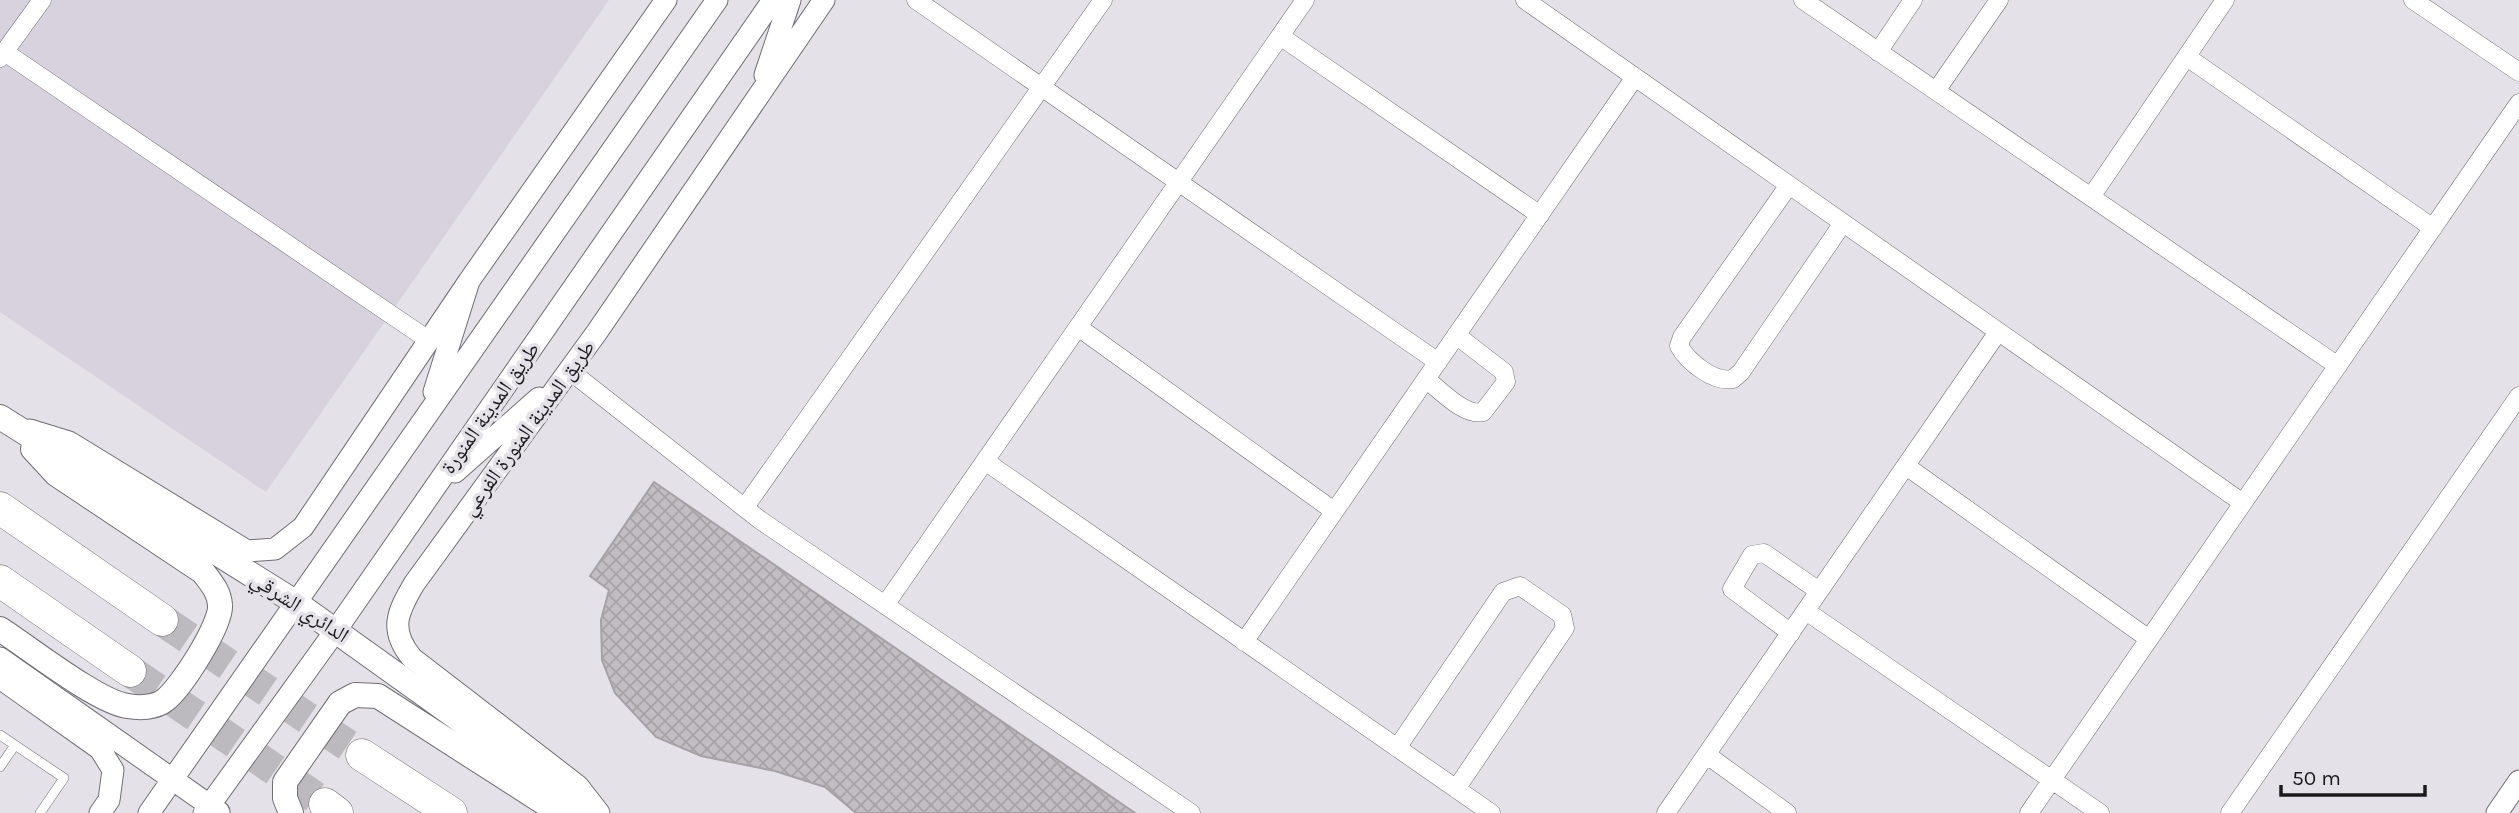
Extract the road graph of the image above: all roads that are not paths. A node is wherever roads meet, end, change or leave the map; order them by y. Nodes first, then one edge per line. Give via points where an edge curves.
1 (42, 0) edge
2 (717, 0) edge
3 (773, 0) edge
4 (790, 0) edge
5 (824, 0) edge
6 (916, 0) edge
7 (1103, 0) edge
8 (1305, 0) edge
9 (1525, 0) edge
10 (1803, 0) edge
11 (1913, 0) edge
12 (1998, 0) edge
13 (2225, 0) edge
14 (2413, 0) edge
15 (666, 3) edge
16 (1280, 36) junction
17 (1878, 52) junction
18 (3, 56) edge
19 (2187, 57) junction
20 (2519, 72) edge
21 (1635, 77) junction
22 (1042, 88) junction
23 (1936, 91) junction
24 (2519, 103) edge
25 (755, 104) junction
26 (1179, 182) junction
27 (1789, 185) junction
28 (2091, 197) junction
29 (1540, 215) junction
30 (1843, 223) junction
31 (2433, 228) junction
32 (469, 281) junction
33 (1078, 327) junction
34 (1998, 332) junction
35 (1456, 335) junction
36 (428, 339) junction
37 (1438, 362) junction
38 (2337, 366) junction
39 (570, 371) junction
40 (1426, 379) junction
41 (2519, 396) edge
42 (428, 414) junction
43 (5, 421) edge
44 (985, 461) junction
45 (1906, 466) junction
46 (430, 494) junction
47 (2243, 503) junction
48 (745, 507) junction
49 (0, 508) edge
50 (1334, 511) junction
51 (0, 581) edge
52 (1819, 591) junction
53 (295, 602) junction
54 (885, 605) junction
55 (1806, 611) junction
56 (162, 620) tunnel mouth
57 (0, 629) edge
58 (336, 630) junction
59 (1791, 633) junction
60 (2150, 639) junction
61 (1244, 642) junction
62 (0, 658) edge
63 (130, 671) tunnel mouth
64 (0, 678) edge
65 (0, 735) edge
66 (15, 745) junction
67 (1397, 748) junction
68 (362, 755) tunnel mouth
69 (1707, 755) junction
70 (0, 767) edge
71 (2052, 780) junction
72 (171, 781) junction
73 (2519, 781) edge
74 (1456, 789) junction
75 (211, 811) edge
76 (40, 813) edge
77 (100, 813) edge
78 (149, 813) edge
79 (291, 813) edge
80 (451, 813) edge
81 (559, 813) edge
82 (590, 813) edge
83 (599, 813) edge
84 (1191, 813) edge
85 (1491, 813) edge
86 (1666, 813) edge
87 (1787, 813) edge
88 (2029, 813) edge
89 (2100, 813) edge
90 (2230, 813) edge
91 (2497, 813) edge

1 - 18 street
2 - 42 street
3 - 46 street, طريق المدينة المنورة
4 - 25 street
5 - 25 street, طريق المدينة المنورة الفرعي
6 - 22 street
7 - 22 street
8 - 16 street
9 - 21 street
10 - 17 street
11 - 17 street
12 - 23 street
13 - 19 street
14 - 20 street
15 - 32 street
16 - 26 street
16 - 29 street
17 - 23 street
18 - 36 street
19 - 28 street
19 - 31 street
21 - 27 street
21 - 29 street
22 - 26 street
22 - 48 street
23 - 28 street
24 - 31 street
25 - 39 street, طريق المدينة المنورة الفرعي
26 - 33 street
26 - 37 street
27 - 30 street
27 - 30 street via 1682,337 1679,346 1684,355 1716,378 1733,379 1741,372
28 - 38 street
29 - 35 street
30 - 34 street
31 - 38 street
32 - 36 street
32 - 42 street
33 - 44 street
33 - 50 street
34 - 45 street
34 - 47 street
35 - 37 street
35 - 40 street via 1504,372 1506,382 1478,414
36 - 43 street via 303,527 275,549 247,551 69,442
37 - 40 street
38 - 47 street
39 - 46 street
39 - 48 street
39 - 83 street, طريق المدينة المنورة الفرعي via 414,584 396,628 400,643 412,658 578,786
40 - 50 street
41 - 90 street
42 - 53 street
43 - 53 main road, الدائري الشرقي
43 - 57 main road via 56,474 203,572 217,590 220,607 214,634 165,700 147,707 125,706 98,693
44 - 54 street
44 - 61 street
45 - 52 street
45 - 60 street
46 - 58 street, طريق المدينة المنورة
47 - 60 street
48 - 54 street
49 - 56 highway
50 - 61 street
51 - 63 highway
52 - 55 street
52 - 59 street via 1764,553 1752,555 1732,589
53 - 58 main road, الدائري الشرقي
53 - 72 street
54 - 84 street
55 - 59 street
55 - 71 street
58 - 75 street, طريق المدينة المنورة
58 - 82 main road, الدائري الشرقي
59 - 69 street
60 - 71 street
61 - 67 street
62 - 72 street
64 - 77 street via 100,749 113,771 109,800
65 - 66 lane
66 - 70 lane
66 - 76 lane via 64,778
67 - 74 street
67 - 74 street via 1503,592 1520,586 1562,615 1565,628
68 - 80 highway
69 - 86 street
69 - 87 street
71 - 88 street
71 - 89 street
72 - 75 street
72 - 78 street
73 - 91 street
74 - 85 street
79 - 81 main road via 285,782 340,703 355,695 378,696

